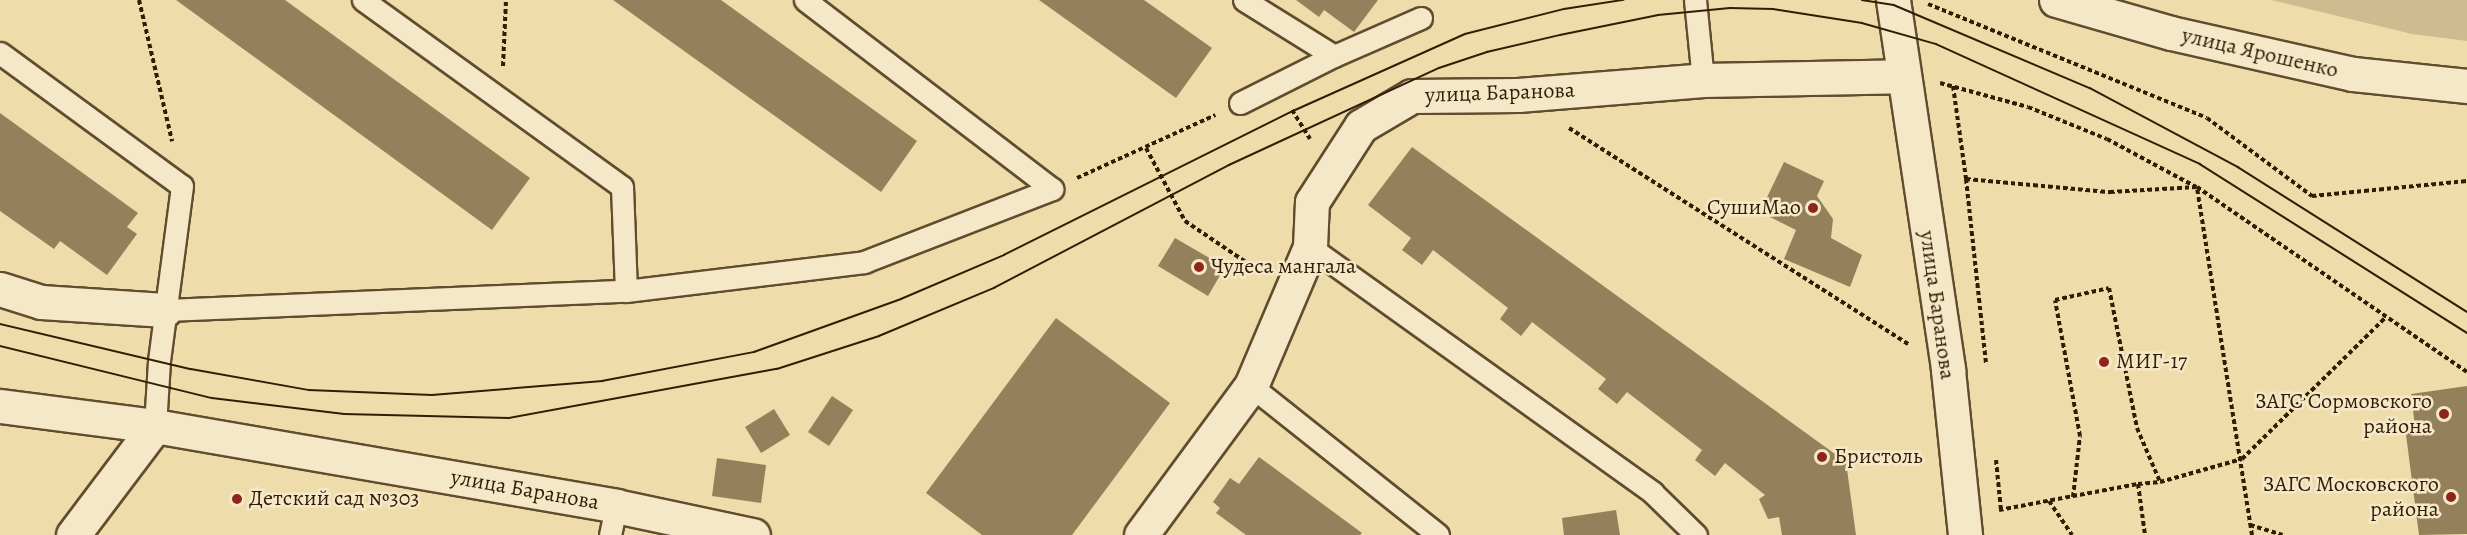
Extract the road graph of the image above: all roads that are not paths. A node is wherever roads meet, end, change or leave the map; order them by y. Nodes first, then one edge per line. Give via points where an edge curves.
1 (363, 0) edge
2 (805, 0) edge
3 (1244, 0) edge
4 (1695, 0) edge
5 (1893, 0) edge
6 (2056, 0) edge
7 (1420, 18) dead end
8 (0, 52) edge
9 (1334, 56) junction
10 (1904, 76) junction
11 (1703, 80) junction
12 (2467, 86) edge
13 (1240, 103) road end
14 (1310, 247) junction
15 (0, 289) edge
16 (626, 291) junction
17 (165, 310) junction
18 (1251, 386) junction
19 (0, 406) edge
20 (155, 426) junction
21 (613, 520) edge
22 (73, 535) edge
23 (753, 535) edge
24 (1141, 535) edge
25 (1438, 535) edge
26 (1696, 535) edge
27 (1965, 535) edge

1 - 16 lane via 622,187
2 - 16 lane via 1052,189 864,262
3 - 9 lane
4 - 11 lane
5 - 10 street, улица Баранова
6 - 12 street, улица Ярошенко via 2171,33 2353,74
7 - 9 lane
8 - 17 lane via 182,186
9 - 13 lane
10 - 11 street, улица Баранова
10 - 27 street, улица Баранова via 1948,370
11 - 14 street, улица Баранова via 1518,95 1412,96 1361,126 1312,202
14 - 18 street, улица Баранова
14 - 26 lane via 1653,493
15 - 17 street via 41,302
16 - 17 lane
17 - 20 lane
18 - 24 street, улица Баранова
18 - 25 lane
19 - 20 street, улица Баранова
20 - 21 street, улица Баранова
20 - 22 street
21 - 23 street, улица Баранова

